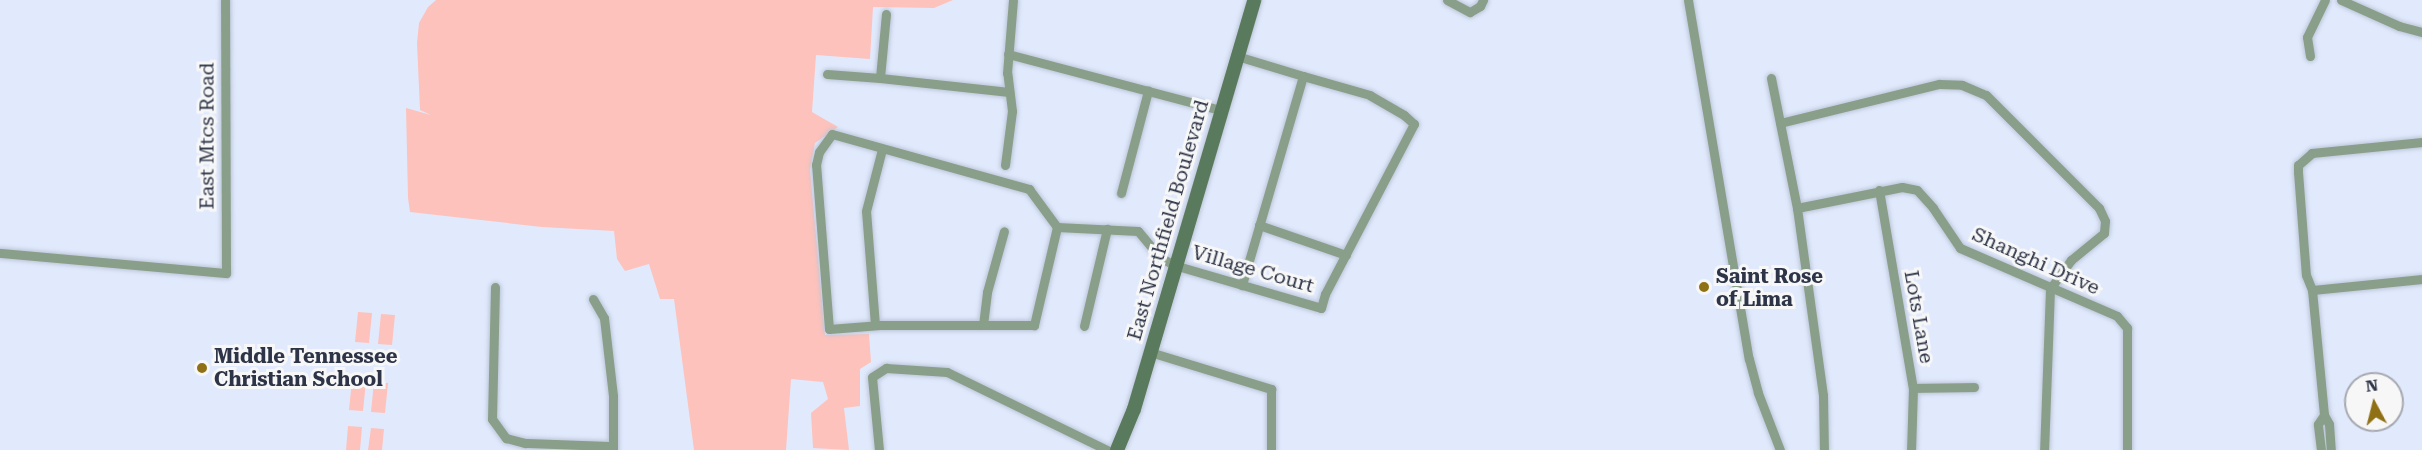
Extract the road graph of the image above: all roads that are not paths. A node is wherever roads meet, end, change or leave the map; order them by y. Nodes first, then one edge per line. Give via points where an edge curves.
1 (225, 0) edge
2 (1013, 0) edge
3 (1447, 0) edge
4 (1484, 0) edge
5 (1688, 0) edge
6 (2325, 0) edge
7 (2342, 0) edge
8 (1250, 1) edge
9 (886, 14) dead end
10 (2422, 32) edge
11 (1008, 54) junction
12 (1237, 56) junction
13 (2310, 56) dead end
14 (827, 74) dead end
15 (1303, 76) junction
16 (880, 78) junction
17 (1771, 78) dead end
18 (1148, 91) junction
19 (1009, 92) junction
20 (1220, 110) junction
21 (1780, 123) junction
22 (2422, 142) edge
23 (882, 149) junction
24 (1005, 165) dead end
25 (1879, 190) junction
26 (1121, 193) dead end
27 (1797, 208) junction
28 (1259, 225) junction
29 (1057, 227) junction
30 (1107, 229) junction
31 (1004, 231) dead end
32 (0, 253) edge
33 (1346, 255) junction
34 (1174, 265) junction
35 (2422, 279) edge
36 (1242, 285) junction
37 (495, 287) dead end
38 (2050, 289) junction
39 (2312, 290) junction
40 (593, 299) dead end
41 (875, 325) junction
42 (983, 325) junction
43 (1084, 326) dead end
44 (1150, 352) junction
45 (1974, 387) dead end
46 (1913, 388) junction
47 (2324, 415) junction
48 (613, 448) edge
49 (879, 450) edge
50 (1107, 450) edge
51 (1117, 450) edge
52 (1270, 450) edge
53 (1780, 450) edge
54 (1824, 450) edge
55 (1911, 450) edge
56 (2044, 450) edge
57 (2127, 450) edge
58 (2321, 450) edge
59 (2331, 450) edge

1 - 32 street, East Mtcs Road via 226,273
2 - 11 street
3 - 4 street via 1470,12
5 - 53 street via 1749,359
6 - 13 street via 2307,37
7 - 10 street
8 - 12 main road, East Northfield Boulevard
9 - 16 street
11 - 18 street
11 - 19 street
12 - 15 street
12 - 20 main road, East Northfield Boulevard
14 - 16 street
15 - 28 street
15 - 33 street via 1370,95 1414,124
16 - 19 street
17 - 21 street
18 - 20 street
18 - 26 street
19 - 24 street via 1012,111
20 - 34 main road, East Northfield Boulevard
21 - 27 street
21 - 38 street via 1939,84 1962,85 1986,95 2099,208 2105,221 2104,233 2071,260
22 - 39 street via 2312,153 2298,165 2306,275
23 - 29 street via 1029,189
23 - 41 street via 866,211
23 - 41 street via 832,134 819,152 816,165 829,329
25 - 27 street, Shanghi Drive
25 - 38 street, Shanghi Drive via 1917,190 1960,248
25 - 46 street, Lots Lane
27 - 54 street via 1823,395
28 - 33 street
28 - 36 street
29 - 30 street
29 - 42 street via 1034,324
30 - 34 street via 1138,231 1161,258
30 - 43 street
31 - 42 street via 987,292
33 - 36 street, Village Court via 1321,308
34 - 36 street, Village Court
34 - 44 main road, East Northfield Boulevard
35 - 39 street
37 - 48 street via 492,419 506,438 525,443
38 - 56 street
38 - 57 street, Shanghi Drive via 2117,316 2127,328
39 - 47 street
40 - 48 street via 604,318 613,396
41 - 42 street
44 - 51 main road, East Northfield Boulevard via 1134,409
44 - 52 street via 1271,389
45 - 46 street
46 - 55 street, Lots Lane
47 - 58 street via 2318,424
47 - 59 street via 2329,424
49 - 50 street via 872,377 886,368 947,372

